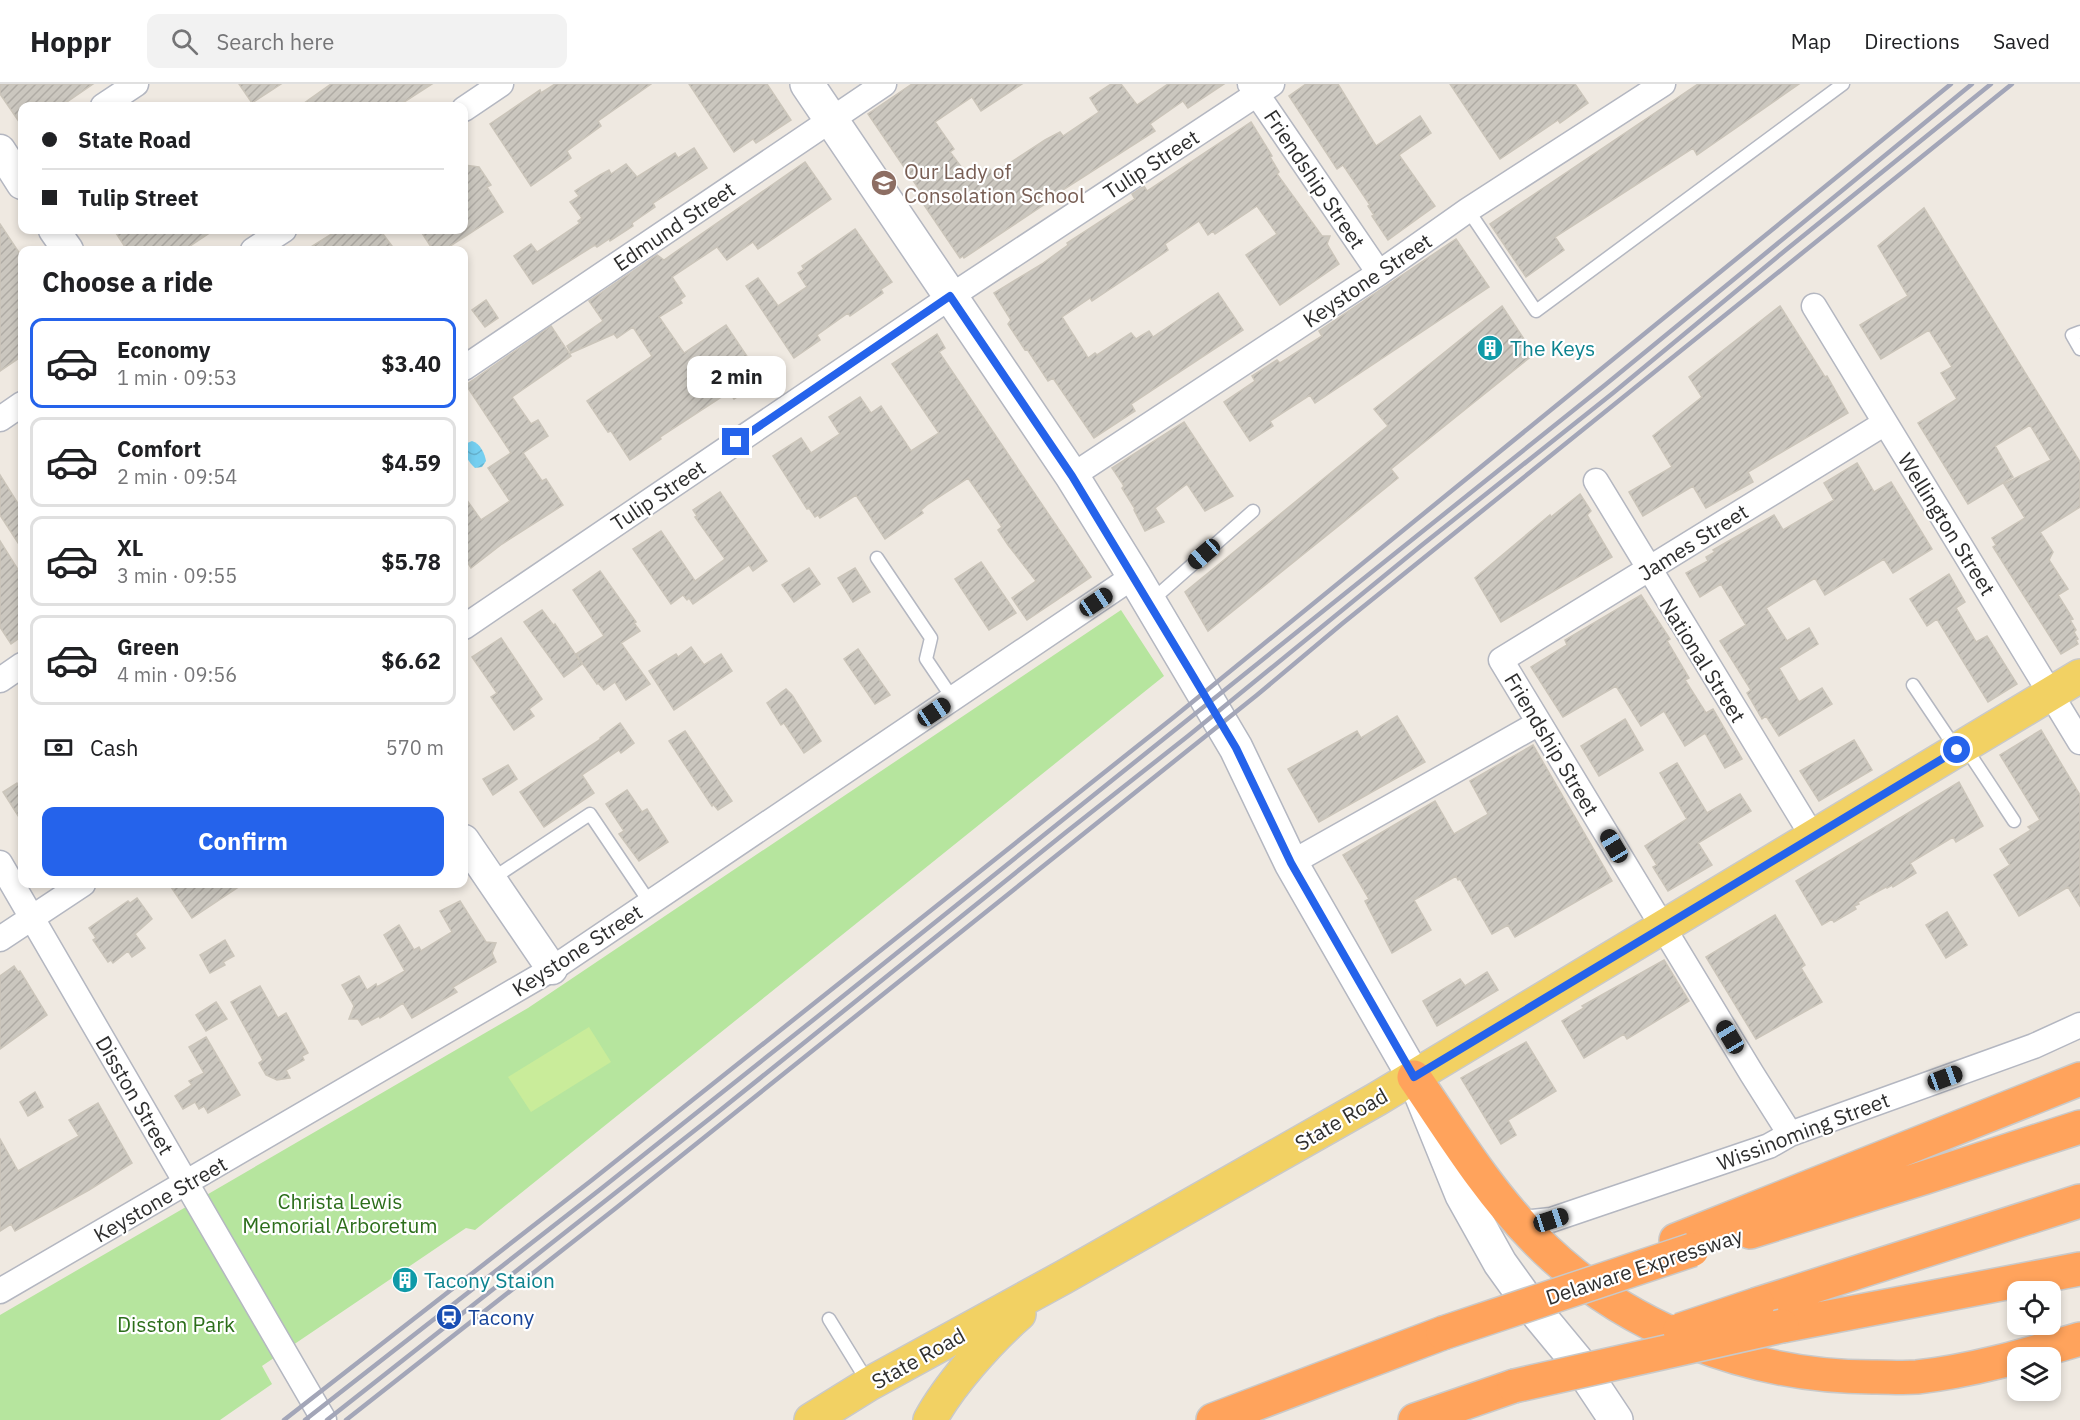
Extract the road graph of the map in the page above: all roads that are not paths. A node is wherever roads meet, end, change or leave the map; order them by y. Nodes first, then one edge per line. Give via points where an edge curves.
1 (136, 84) edge
2 (501, 84) edge
3 (807, 84) edge
4 (884, 84) edge
5 (1663, 84) edge
6 (1843, 84) edge
7 (1260, 87) edge
8 (109, 102) edge
9 (468, 106) edge
10 (831, 120) junction
11 (1468, 210) junction
12 (278, 234) edge
13 (259, 246) edge
14 (1379, 273) junction
15 (950, 296) junction
16 (1814, 306) dead end
17 (2080, 332) edge
18 (2080, 349) edge
19 (468, 365) edge
20 (18, 407) edge
21 (0, 419) edge
22 (1885, 423) junction
23 (1072, 476) junction
24 (1596, 481) dead end
25 (1253, 511) dead end
26 (877, 558) dead end
27 (1648, 570) junction
28 (1142, 589) junction
29 (468, 624) edge
30 (1502, 660) joint
31 (18, 667) edge
32 (2080, 676) edge
33 (0, 680) edge
34 (1913, 685) dead end
35 (2051, 694) junction
36 (953, 699) junction
37 (1539, 723) junction
38 (2080, 742) edge
39 (1961, 748) junction
40 (2014, 821) dead end
41 (1813, 837) junction
42 (468, 846) edge
43 (0, 863) edge
44 (1291, 863) junction
45 (491, 880) junction
46 (77, 888) edge
47 (650, 903) junction
48 (32, 918) junction
49 (1662, 926) junction
50 (0, 939) edge
51 (552, 969) junction
52 (2080, 1025) edge
53 (1414, 1077) junction
54 (2080, 1079) edge
55 (2080, 1127) edge
56 (1790, 1134) junction
57 (186, 1184) junction
58 (2080, 1201) edge
59 (1521, 1223) junction
60 (1684, 1245) junction
61 (2080, 1269) edge
62 (1064, 1277) junction
63 (0, 1291) edge
64 (829, 1319) dead end
65 (2080, 1339) edge
66 (869, 1384) junction
67 (1514, 1386) junction
68 (324, 1420) edge
69 (811, 1420) edge
70 (930, 1420) edge
71 (1213, 1420) edge
72 (1415, 1420) edge
73 (1616, 1420) edge

1 - 8 street
2 - 9 street
3 - 10 main road
4 - 10 street, Edmund Street
5 - 11 street, Keystone Street
6 - 11 lane via 1536,311
7 - 14 street, Friendship Street
7 - 15 street, Tulip Street
10 - 15 main road
10 - 19 street, Edmund Street
11 - 14 street, Keystone Street
12 - 13 street
14 - 23 street, Keystone Street
15 - 23 main road
15 - 29 street, Tulip Street
16 - 22 street, Wellington Street
17 - 18 lane via 2072,335
20 - 21 street
22 - 27 street, James Street
22 - 35 street, Wellington Street
23 - 28 main road
24 - 27 street, National Street
25 - 28 lane
26 - 36 lane via 931,638 926,659
27 - 30 street, James Street
27 - 41 street, National Street
28 - 36 street, Keystone Street
28 - 44 main road via 1236,748
30 - 37 street, Friendship Street
31 - 33 street
32 - 35 main road, State Road
34 - 39 lane
35 - 38 street, Wellington Street
35 - 39 main road, State Road
36 - 47 street, Keystone Street
37 - 44 street
37 - 49 street, Friendship Street
39 - 40 lane
39 - 41 main road, State Road
41 - 49 main road, State Road
42 - 45 street
43 - 48 street, Disston Street
44 - 53 main road
45 - 47 lane via 590,814
45 - 51 street
46 - 48 street
47 - 51 street, Keystone Street
48 - 50 street
48 - 57 street, Disston Street
49 - 53 main road, State Road
49 - 56 street, Friendship Street
51 - 57 street, Keystone Street
52 - 56 street, Wissinoming Street via 2034,1046
53 - 59 highway via 1484,1178
53 - 62 main road, State Road
53 - 73 main road via 1462,1196 1500,1263 1576,1360
54 - 60 highway
55 - 60 highway, Delaware Expressway via 1923,1178
56 - 59 street, Wissinoming Street via 1769,1146 1575,1213
57 - 63 street, Keystone Street
57 - 68 street, Disston Street
58 - 67 highway, bridge
59 - 65 highway via 1594,1290 1640,1318 1696,1344 1776,1367 1812,1374 1915,1377 1971,1369
60 - 71 highway, Delaware Expressway, bridge
61 - 67 highway, bridge via 1782,1326
62 - 66 main road, State Road
62 - 70 main road via 975,1359
64 - 66 lane
66 - 69 main road, State Road
67 - 72 highway

